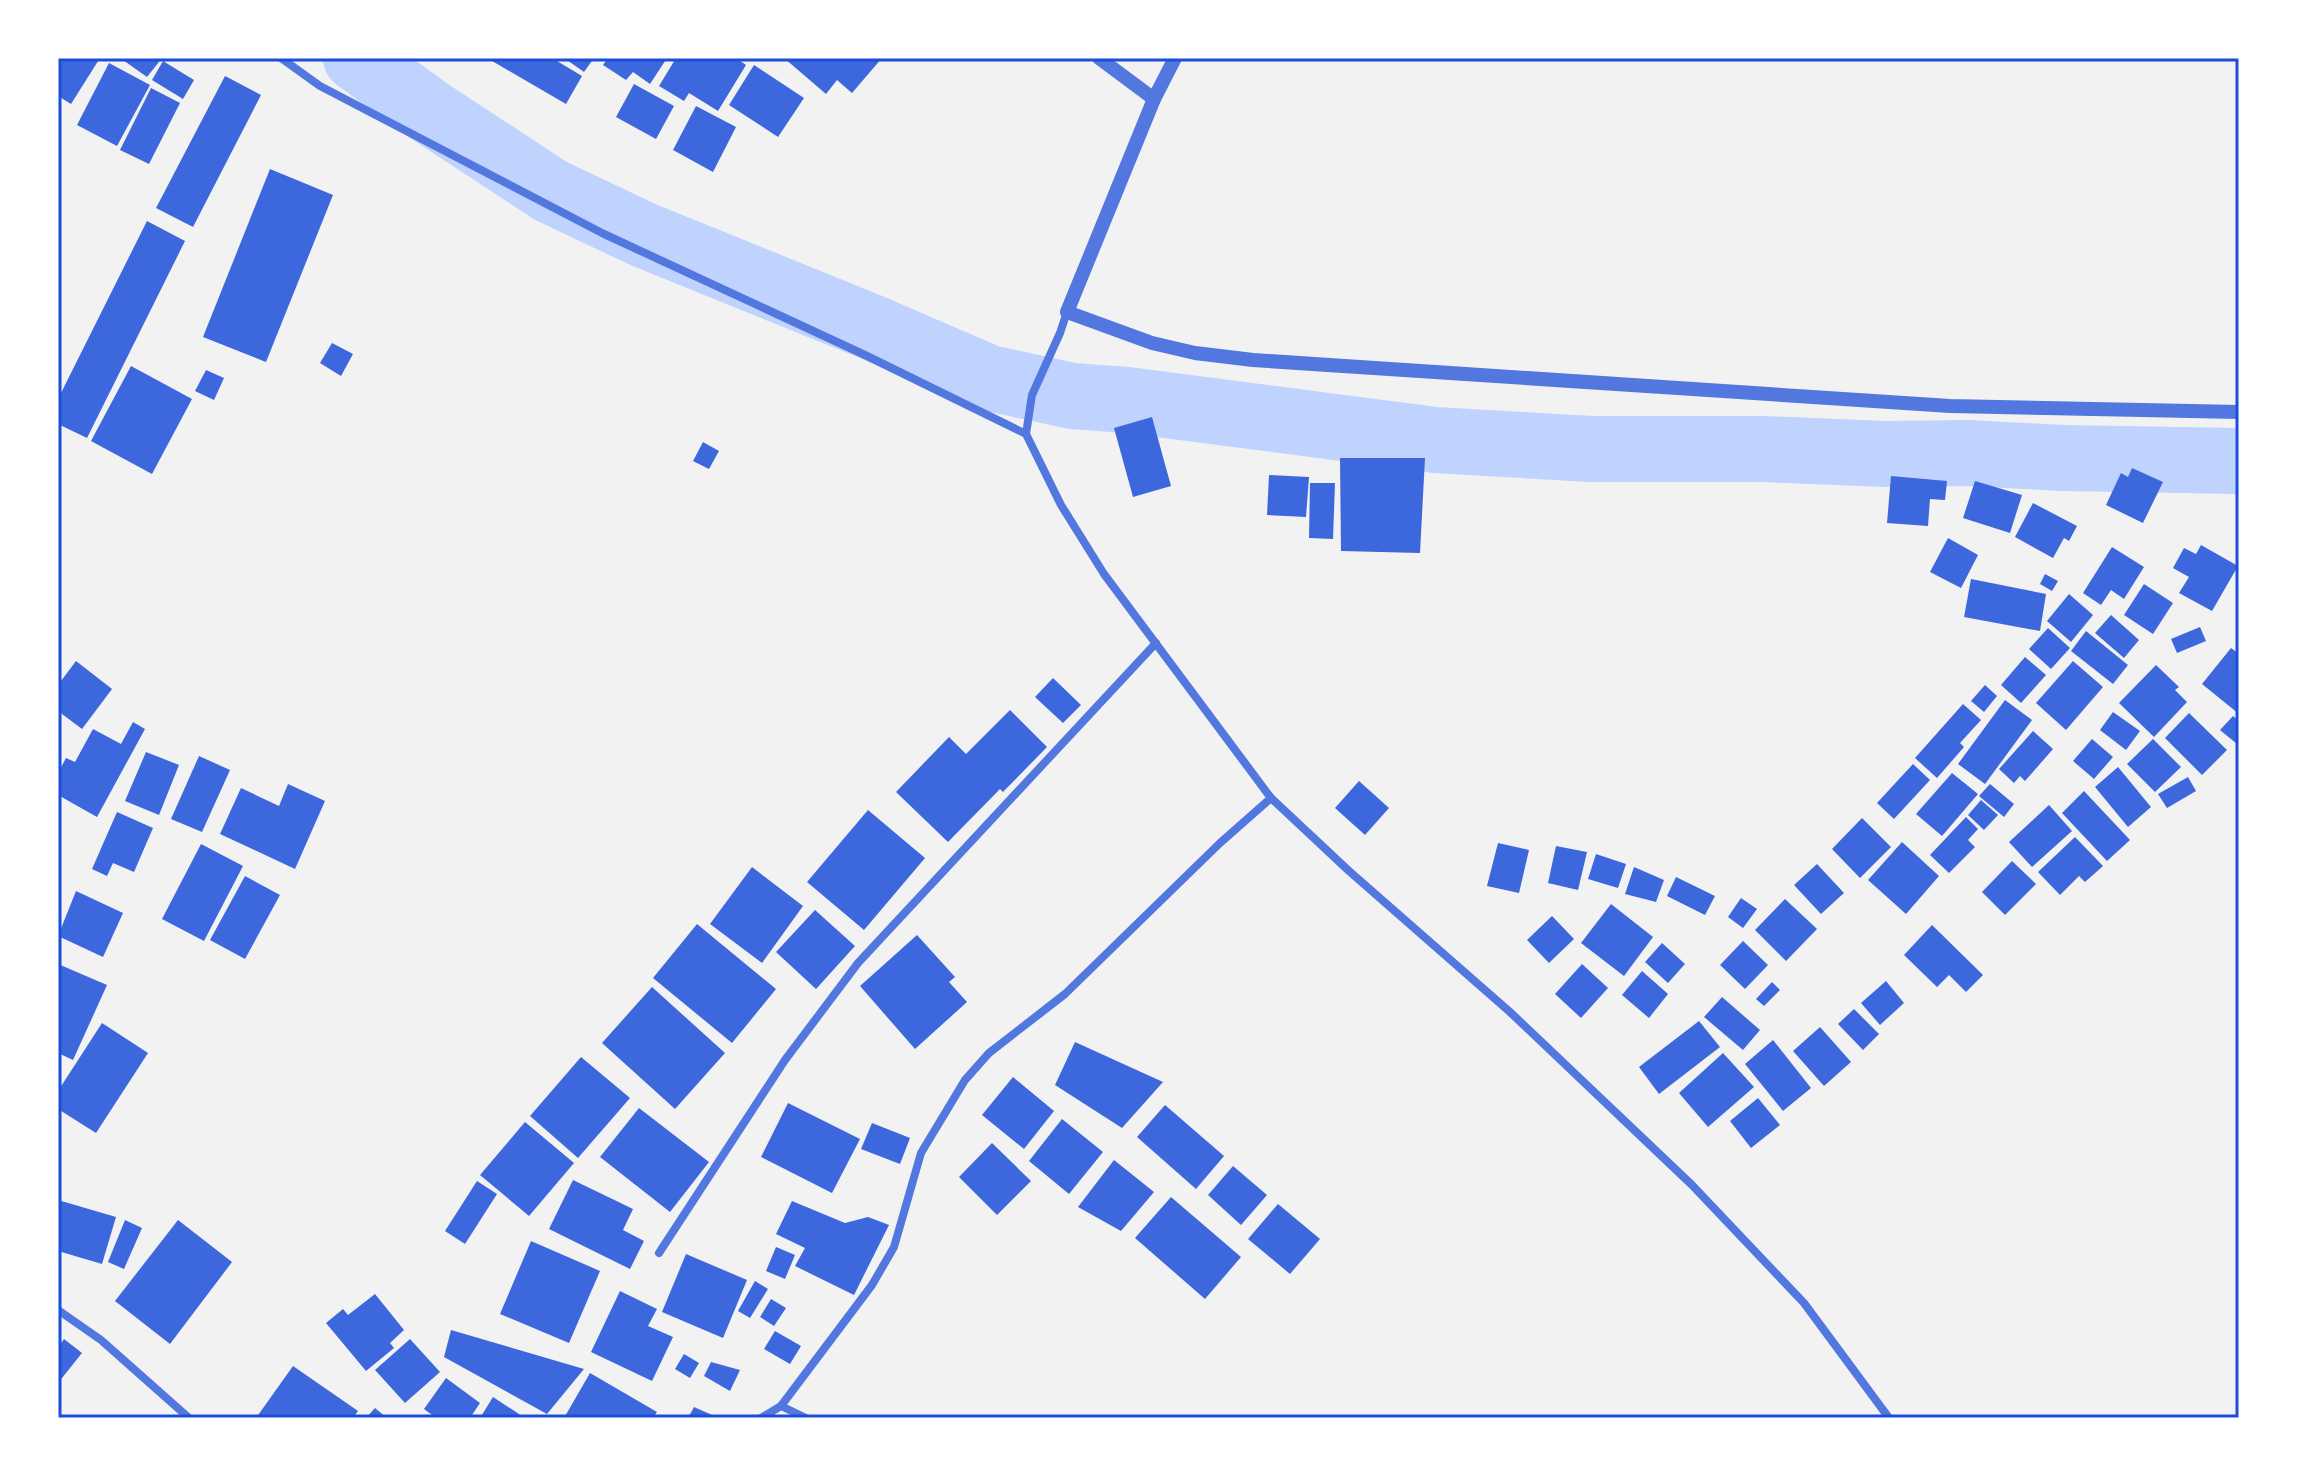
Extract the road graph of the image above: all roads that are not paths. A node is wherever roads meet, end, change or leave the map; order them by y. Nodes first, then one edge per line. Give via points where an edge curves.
1 (281, 58) edge
2 (1099, 58) edge
3 (1175, 58) edge
4 (1154, 99) junction
5 (1067, 312) junction
6 (2239, 412) edge
7 (1026, 434) junction
8 (1156, 643) junction
9 (1271, 798) junction
10 (659, 1253) dead end
11 (58, 1310) edge
12 (781, 1406) junction
13 (189, 1418) edge
14 (761, 1418) edge
15 (806, 1418) edge
16 (1889, 1418) edge

1 - 7 street via 320,86 604,234
2 - 4 street
3 - 4 street
4 - 5 street
5 - 6 street via 1152,343 1253,360 1950,406
5 - 7 street via 1032,395
7 - 8 street via 1061,505
8 - 9 street
8 - 10 street via 858,963 785,1060
9 - 12 street via 1065,994 989,1053 965,1080 921,1153 894,1247 872,1285
9 - 16 street via 1510,1012 1692,1185 1804,1303
11 - 13 street via 101,1340
12 - 14 street
12 - 15 street

